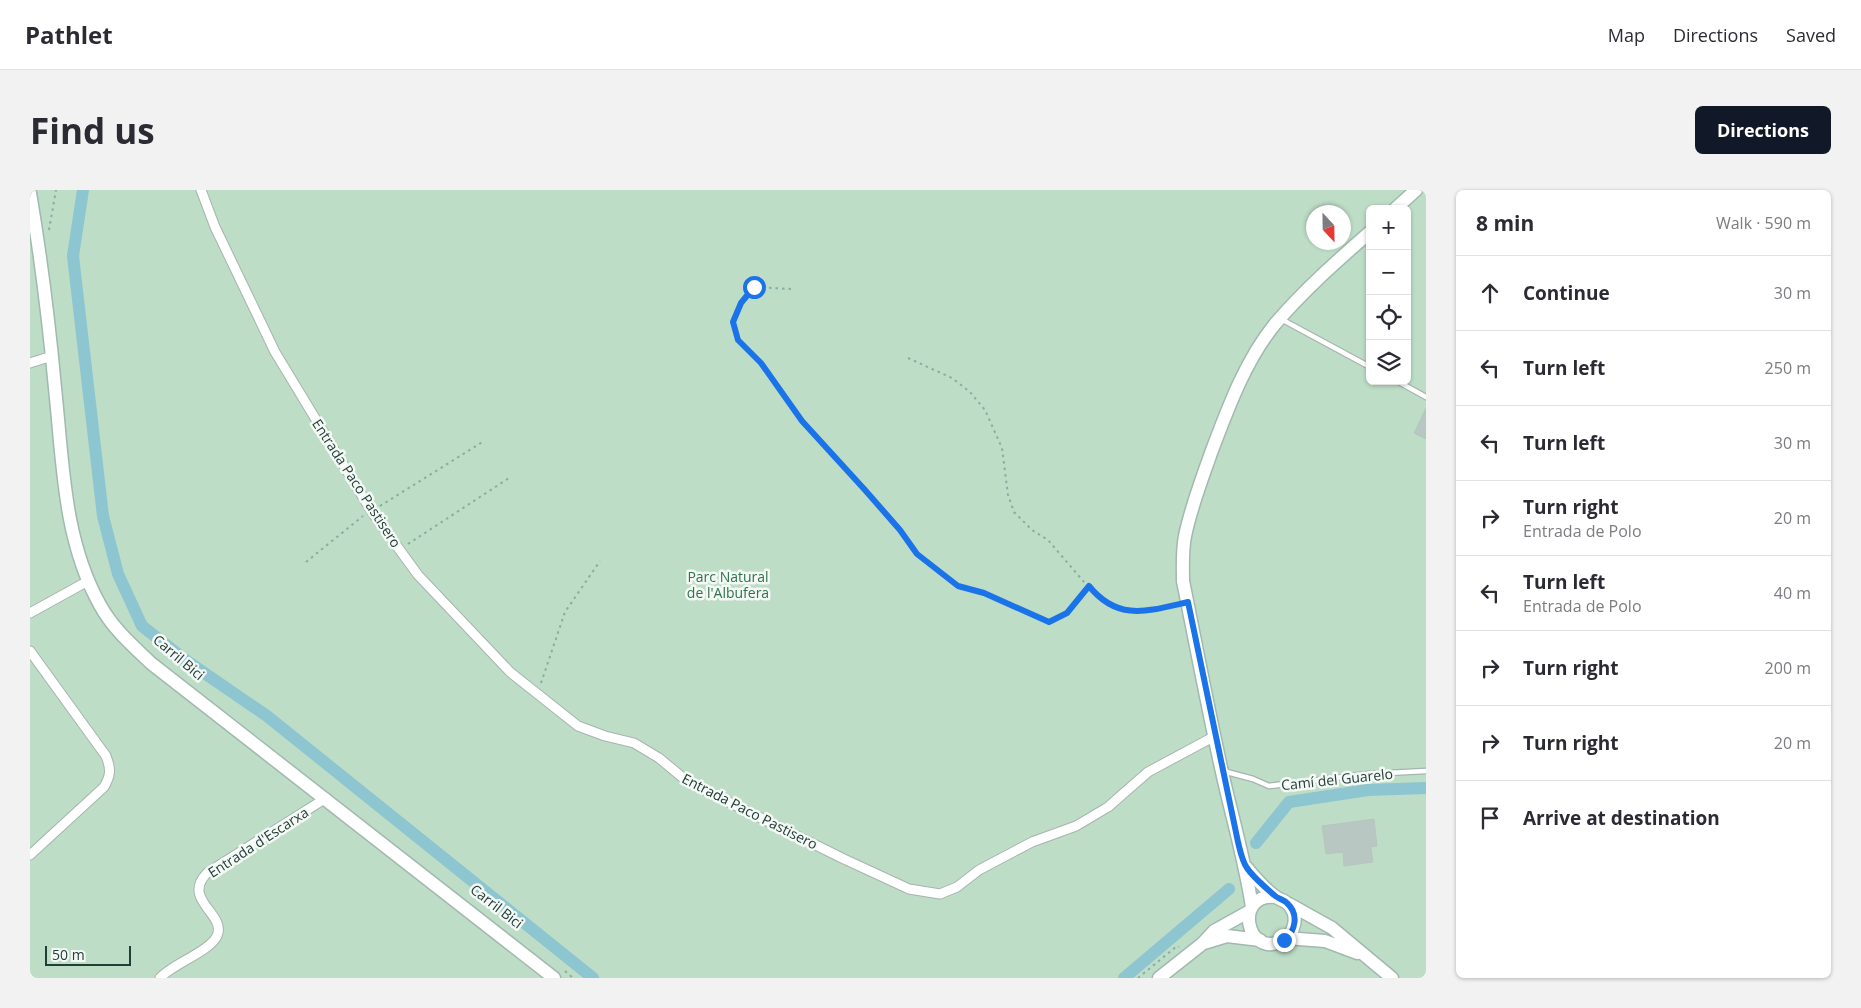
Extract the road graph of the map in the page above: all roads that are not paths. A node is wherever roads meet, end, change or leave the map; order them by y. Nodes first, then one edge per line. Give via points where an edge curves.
1 (37, 190) edge
2 (201, 190) edge
3 (1416, 190) edge
4 (30, 193) edge
5 (1399, 205) edge
6 (43, 234) junction
7 (1366, 236) edge
8 (1280, 319) junction
9 (52, 356) junction
10 (30, 363) edge
11 (1366, 365) edge
12 (1404, 385) edge
13 (1426, 397) edge
14 (88, 581) junction
15 (30, 613) edge
16 (30, 651) edge
17 (1215, 736) junction
18 (1222, 770) junction
19 (1426, 771) edge
20 (326, 798) junction
21 (30, 855) edge
22 (1246, 867) junction
23 (1276, 897) junction
24 (1289, 904) junction
25 (1251, 909) junction
26 (1286, 938) junction
27 (1260, 940) junction
28 (1202, 944) junction
29 (1368, 957) junction
30 (557, 972) edge
31 (160, 978) edge
32 (1159, 978) edge
33 (1392, 978) edge

1 - 6 street
2 - 17 street, Entrada Paco Pastisero via 215,227 275,352 371,510 418,575 510,672 578,726 634,743 688,782 844,859 909,889 940,894 1032,842 1076,826 1108,807 1148,772
3 - 5 street
4 - 6 street
6 - 9 street
7 - 8 street
8 - 11 lane
8 - 17 street via 1256,353 1231,400 1199,486 1185,535 1184,581
9 - 10 street
9 - 14 street via 68,509
12 - 13 lane
14 - 15 street
14 - 20 street via 116,629 152,664
16 - 21 street via 106,756 111,775 104,787
17 - 18 street
18 - 19 lane, Camí del Guarelo via 1269,786 1368,774
18 - 22 street
20 - 30 street
20 - 31 street, Entrada d'Escarxa via 201,879 199,893 218,929 216,936 210,944
22 - 23 street
22 - 25 street
23 - 24 street
23 - 25 street via 1263,898
24 - 26 street via 1294,922
24 - 29 street via 1332,928
25 - 27 street via 1249,927
25 - 28 street via 1214,931
26 - 27 street via 1272,943
26 - 29 street via 1325,942
27 - 28 street via 1227,936
28 - 32 street
29 - 33 street

